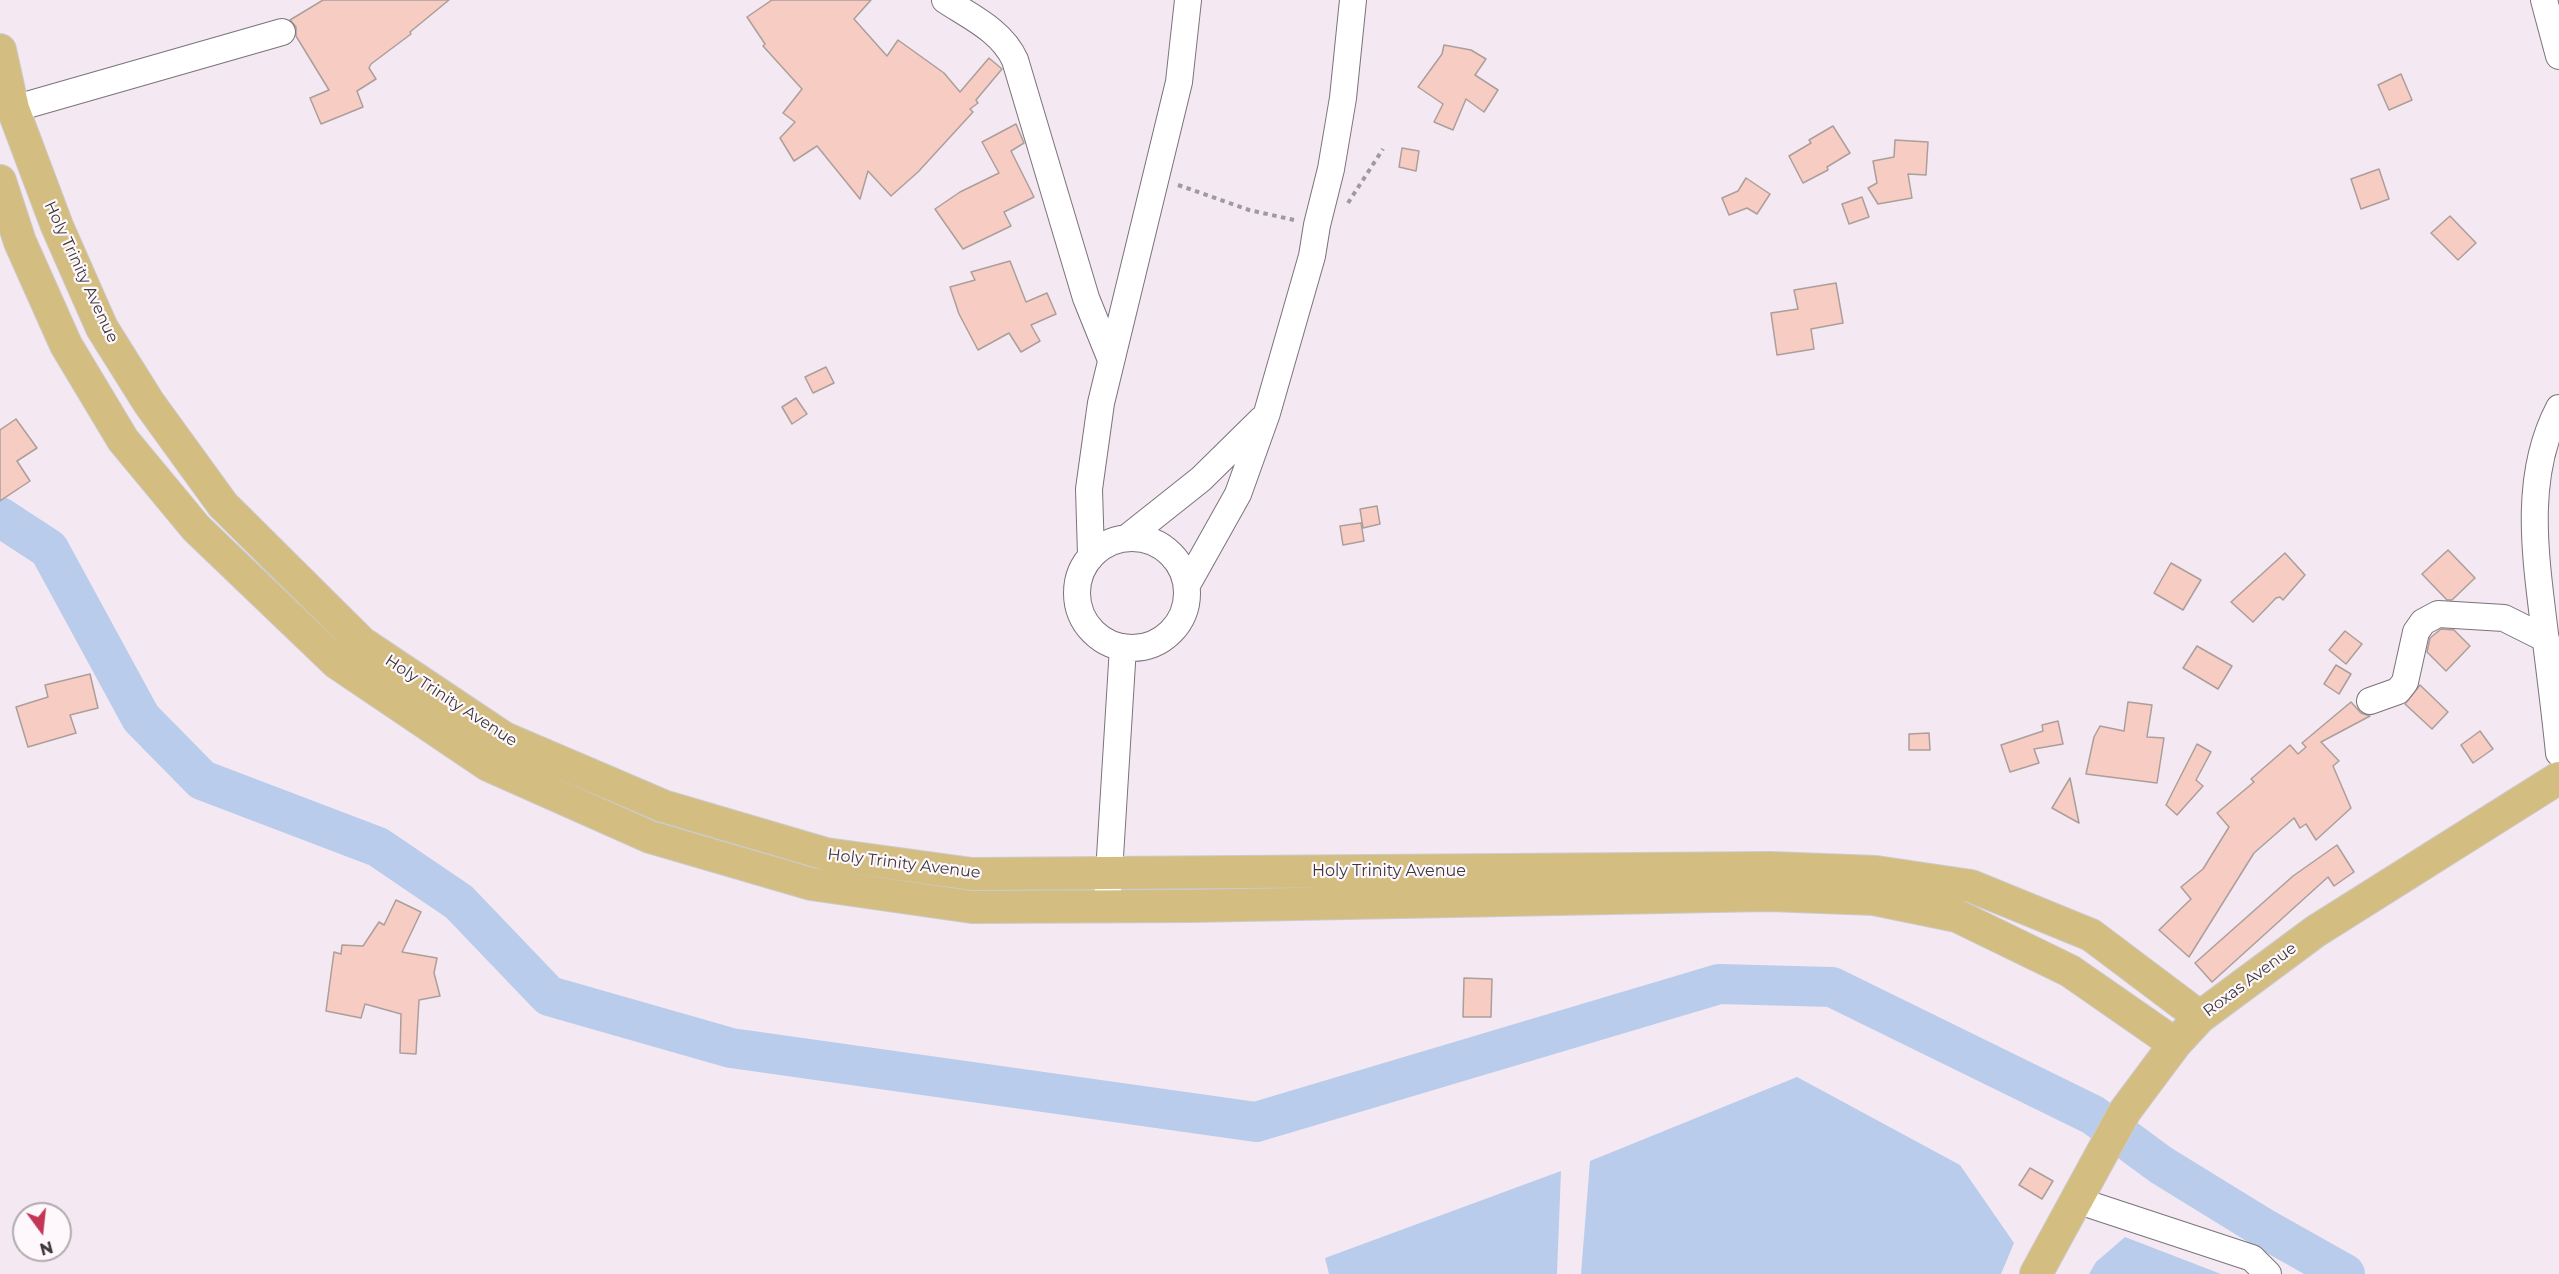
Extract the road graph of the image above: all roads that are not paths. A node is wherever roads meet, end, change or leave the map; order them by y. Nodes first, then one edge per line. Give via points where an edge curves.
1 (945, 0) edge
2 (1188, 0) edge
3 (1353, 0) edge
4 (2544, 0) edge
5 (282, 32) dead end
6 (0, 50) edge
7 (2559, 56) edge
8 (14, 110) junction
9 (0, 181) edge
10 (1111, 360) junction
11 (2559, 408) edge
12 (1267, 413) junction
13 (1128, 537) junction
14 (1091, 555) junction
15 (1187, 585) junction
16 (2546, 639) junction
17 (1122, 647) junction
18 (2370, 701) dead end
19 (2559, 753) edge
20 (2559, 777) edge
21 (1107, 874) junction
22 (1971, 886) junction
23 (1107, 905) junction
24 (1958, 916) junction
25 (2200, 1017) junction
26 (2175, 1044) junction
27 (2081, 1191) junction
28 (2036, 1274) edge
29 (2268, 1274) edge

1 - 10 street via 1000,37 1016,60 1086,298
2 - 10 street via 1179,82
3 - 12 street via 1331,169 1312,256
4 - 7 street
5 - 8 street
6 - 8 main road, Holy Trinity Avenue
8 - 21 main road, Holy Trinity Avenue via 57,226 102,328 149,403 223,505 362,643 504,738 663,806 825,854 972,874
9 - 23 main road, Holy Trinity Avenue via 20,242 66,345 123,440 196,528 338,663 488,765 650,837 811,884 972,907
10 - 14 street via 1089,489
11 - 16 street via 2548,430 2534,502 2536,563
12 - 13 street via 1201,479
12 - 15 street via 1238,494
13 - 14 street via 1108,543
13 - 15 street via 1148,540 1167,550 1180,565
14 - 17 street via 1076,588 1081,615 1103,640
15 - 17 street via 1182,615 1162,639 1143,647
16 - 18 street via 2504,618 2438,614 2422,622 2416,632 2405,682 2398,691
16 - 19 street
17 - 21 street
20 - 25 main road, Roxas Avenue via 2316,931
21 - 22 main road, Holy Trinity Avenue via 1771,868 1876,872
21 - 23 street
22 - 24 main road
22 - 25 main road, Holy Trinity Avenue via 2091,935
23 - 24 main road, Holy Trinity Avenue via 1769,895 1874,899
24 - 26 main road, Holy Trinity Avenue via 2070,971
25 - 26 main road, Roxas Avenue
26 - 27 main road, Roxas Avenue via 2125,1111
27 - 28 main road, Roxas Avenue
27 - 29 street via 2252,1258

